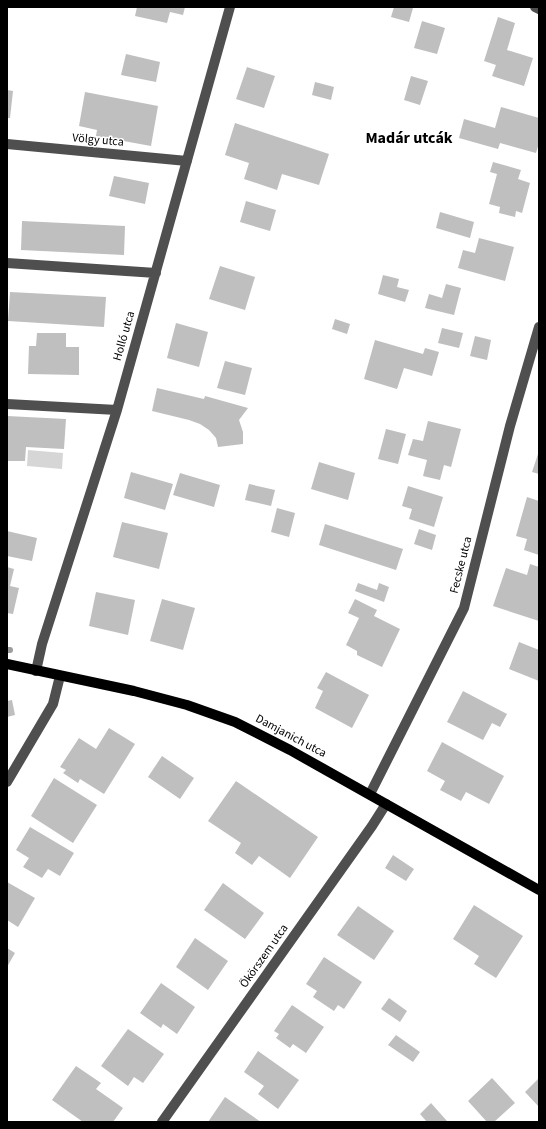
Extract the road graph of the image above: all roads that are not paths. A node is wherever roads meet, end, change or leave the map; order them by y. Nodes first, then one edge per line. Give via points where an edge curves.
1 (230, 7) edge
2 (535, 7) edge
3 (539, 9) edge
4 (7, 144) edge
5 (187, 161) junction
6 (7, 263) edge
7 (156, 273) junction
8 (539, 327) edge
9 (7, 404) edge
10 (117, 410) junction
11 (7, 664) edge
12 (36, 671) junction
13 (60, 676) junction
14 (7, 782) edge
15 (370, 794) junction
16 (386, 804) junction
17 (539, 890) edge
18 (162, 1122) edge

1 - 5 street, Holló utca
2 - 3 street
4 - 5 street, Völgy utca
5 - 7 street, Holló utca
6 - 7 street
7 - 10 street, Holló utca
8 - 15 street, Fecske utca via 510,426 464,608
9 - 10 street
10 - 12 street, Holló utca via 42,644
11 - 12 main road, Damjanich utca
12 - 13 main road, Damjanich utca
13 - 14 street via 53,704
13 - 15 main road, Damjanich utca via 134,691 187,705 235,722
15 - 16 main road, Damjanich utca
16 - 17 main road, Damjanich utca
16 - 18 street, Ökörszem utca

